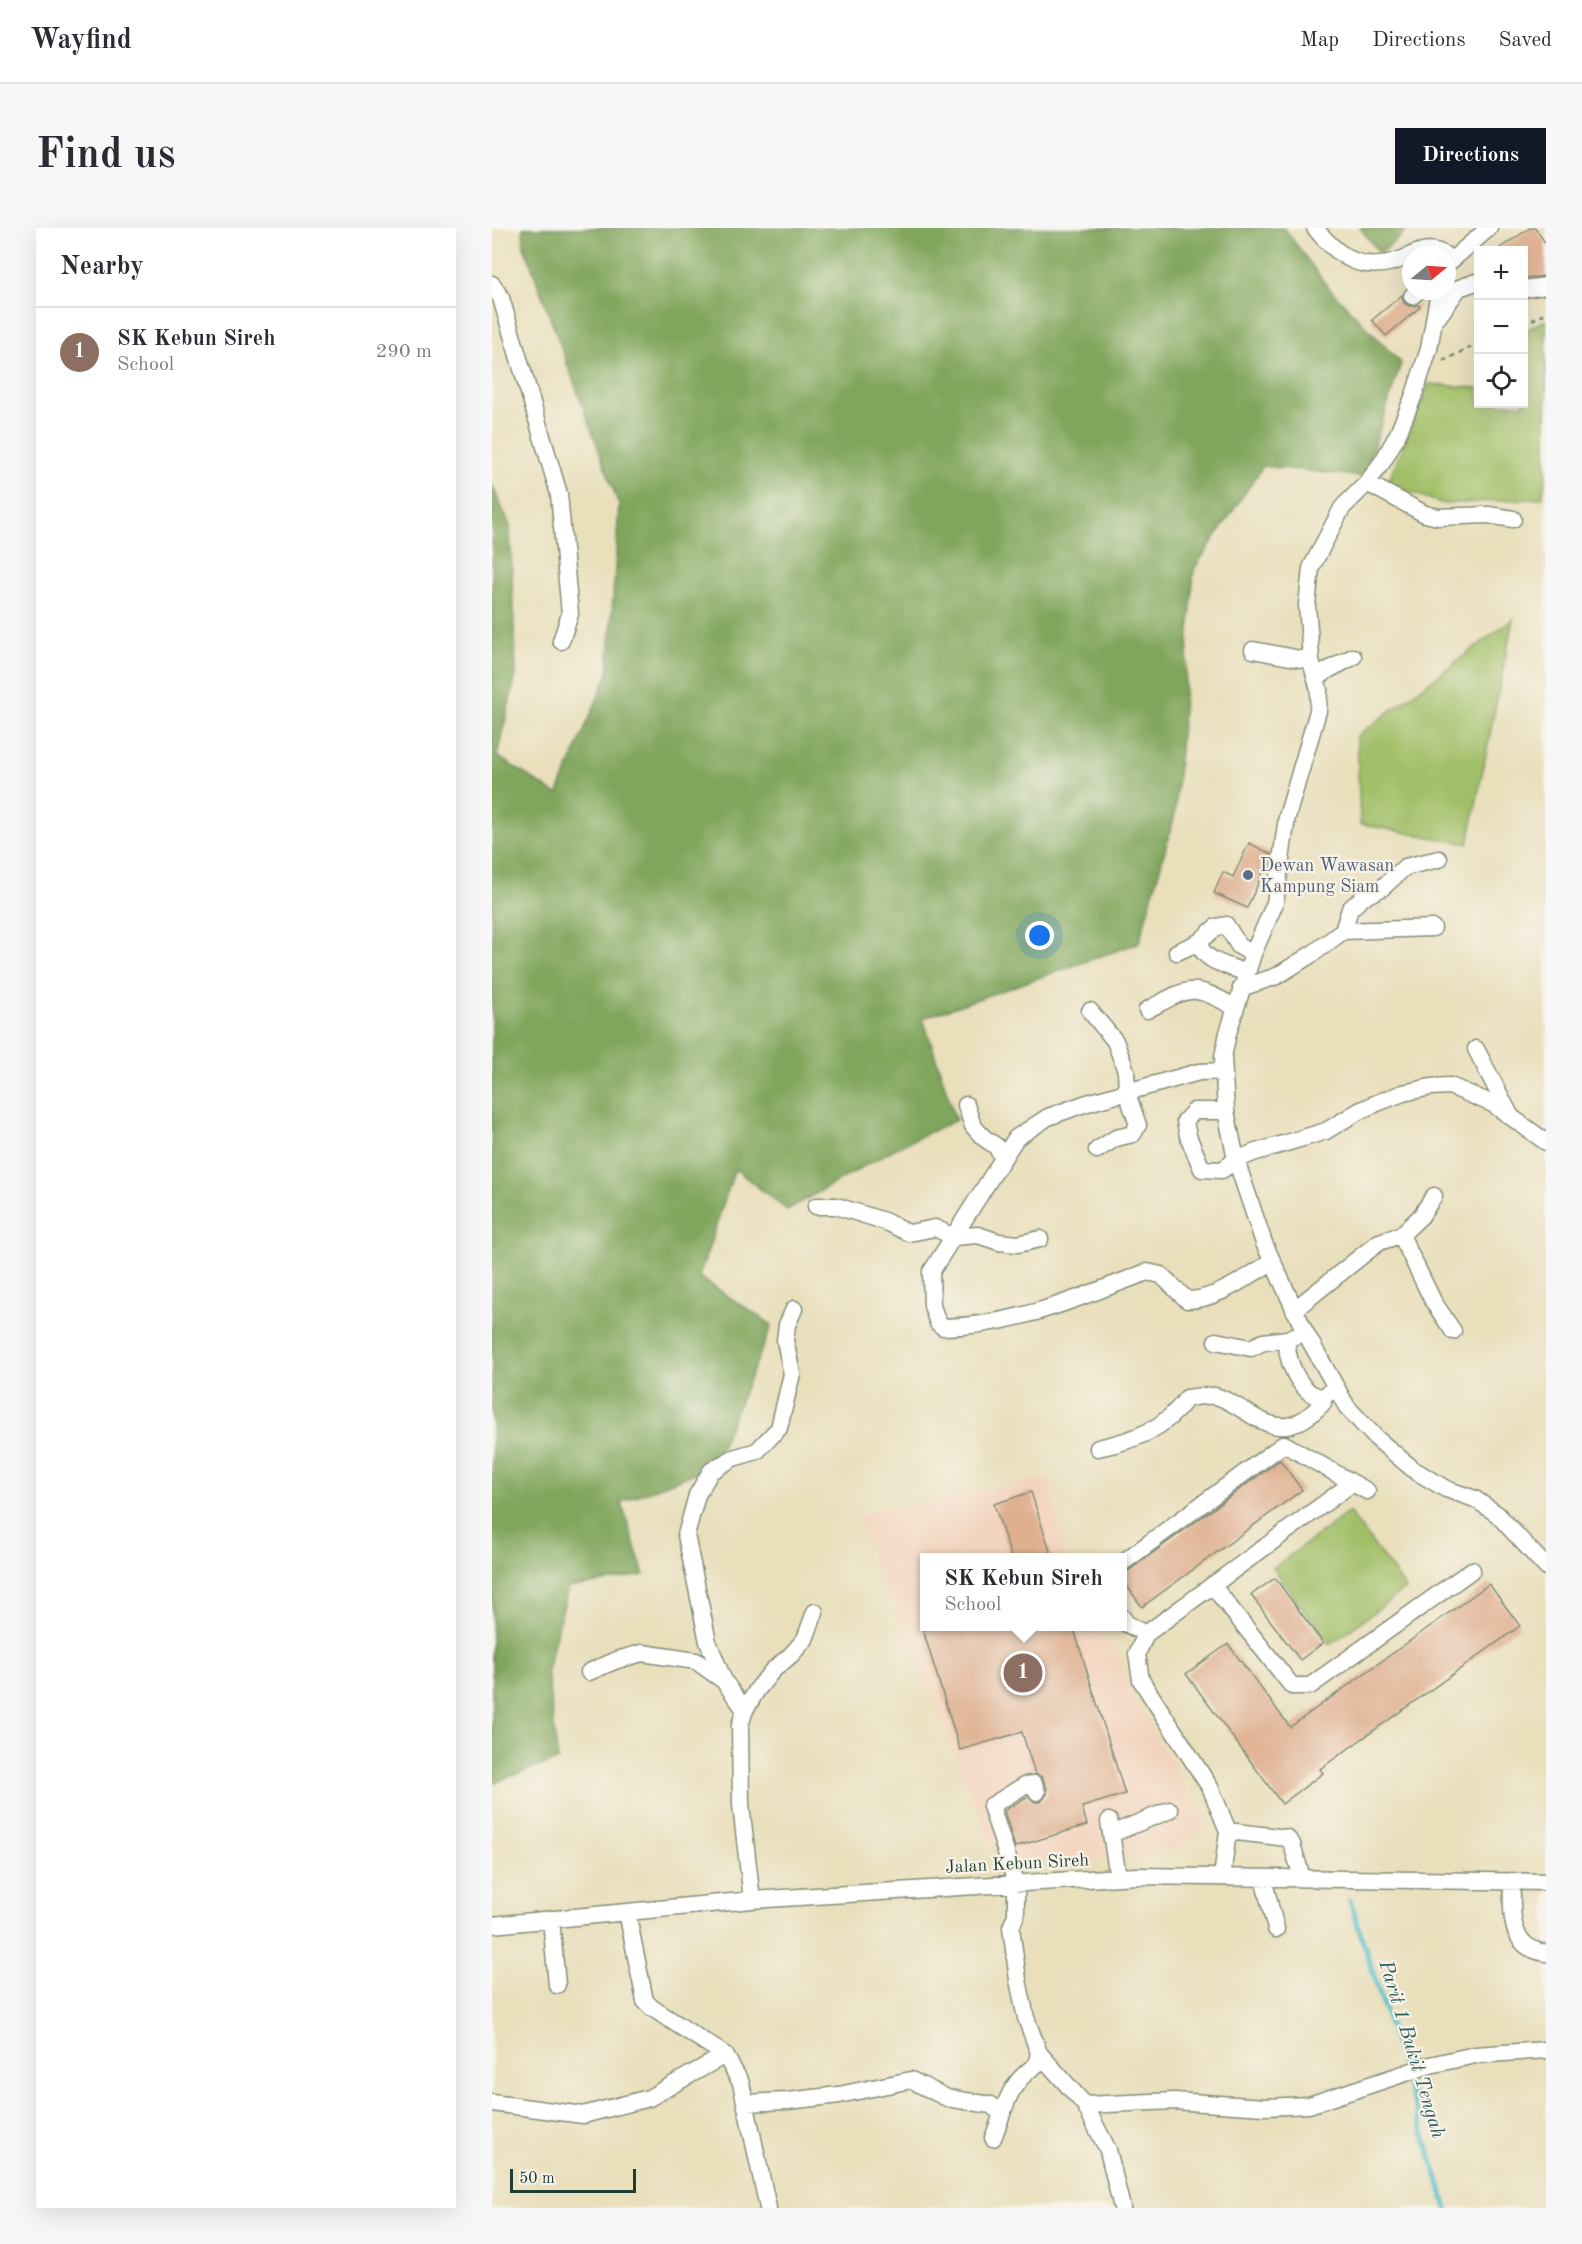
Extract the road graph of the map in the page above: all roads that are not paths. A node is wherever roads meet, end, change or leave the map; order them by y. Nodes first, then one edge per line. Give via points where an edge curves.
1 (1315, 228) edge
2 (1489, 228) edge
3 (1456, 255) edge
4 (1402, 258) edge
5 (1474, 282) edge
6 (492, 284) edge
7 (1546, 286) edge
8 (1528, 289) edge
9 (1437, 300) edge
10 (1433, 325) junction
11 (1367, 483) junction
12 (1513, 519) dead end
13 (561, 641) dead end
14 (1253, 650) dead end
15 (1353, 657) dead end
16 (1311, 661) junction
17 (1316, 679) junction
18 (1439, 859) dead end
19 (1433, 928) dead end
20 (1343, 931) junction
21 (1199, 942) junction
22 (1177, 952) dead end
23 (1253, 954) junction
24 (1244, 981) junction
25 (1234, 1007) junction
26 (1147, 1010) dead end
27 (1090, 1011) dead end
28 (1476, 1049) dead end
29 (1223, 1071) junction
30 (1127, 1093) junction
31 (966, 1105) dead end
32 (1226, 1111) junction
33 (1511, 1116) junction
34 (1546, 1142) edge
35 (1097, 1150) dead end
36 (1003, 1159) junction
37 (1236, 1160) junction
38 (1434, 1196) dead end
39 (816, 1206) dead end
40 (1401, 1235) junction
41 (954, 1237) junction
42 (1040, 1239) dead end
43 (1272, 1262) junction
44 (794, 1309) dead end
45 (1294, 1310) junction
46 (1453, 1331) dead end
47 (1305, 1332) junction
48 (1287, 1339) junction
49 (1216, 1341) dead end
50 (1336, 1389) junction
51 (1321, 1398) junction
52 (1098, 1448) dead end
53 (1351, 1484) junction
54 (1367, 1491) dead end
55 (1127, 1559) edge
56 (1546, 1567) edge
57 (1472, 1570) dead end
58 (1212, 1585) junction
59 (815, 1612) dead end
60 (1127, 1624) edge
61 (1146, 1634) junction
62 (589, 1672) dead end
63 (724, 1681) junction
64 (745, 1710) junction
65 (1037, 1792) dead end
66 (1170, 1810) dead end
67 (1228, 1831) junction
68 (1222, 1876) junction
69 (1118, 1877) junction
70 (1263, 1878) junction
71 (1302, 1878) junction
72 (1512, 1881) junction
73 (1546, 1882) edge
74 (1016, 1883) junction
75 (752, 1900) junction
76 (627, 1912) junction
77 (551, 1919) junction
78 (492, 1924) edge
79 (1276, 1929) dead end
80 (1546, 1953) edge
81 (557, 1985) dead end
82 (1546, 2050) edge
83 (1039, 2053) junction
84 (725, 2055) junction
85 (492, 2103) edge
86 (746, 2103) junction
87 (1084, 2105) junction
88 (1002, 2114) junction
89 (993, 2138) dead end
90 (768, 2208) edge
91 (1122, 2208) edge

1 - 4 street via 1338,253 1352,261 1386,264
2 - 3 street
5 - 10 street via 1459,288 1448,299
6 - 13 street via 501,298 559,494 570,614
7 - 8 street
9 - 10 street
10 - 11 street via 1422,372 1397,436
11 - 12 street via 1425,514
11 - 16 street via 1342,508 1311,568 1307,605
14 - 16 street
15 - 17 street
16 - 17 street
17 - 23 street via 1315,729 1287,817 1275,903
18 - 20 street via 1405,867 1382,888 1363,897 1350,909
19 - 20 street
20 - 24 street via 1290,969 1268,980
21 - 22 street
21 - 23 street via 1216,927 1226,925 1239,946
21 - 24 street via 1206,958
23 - 24 street
24 - 25 street
25 - 26 street via 1199,990 1179,993
25 - 29 street
27 - 30 street via 1115,1041 1126,1071
28 - 33 street
29 - 30 street via 1199,1072
29 - 32 street
30 - 35 street via 1137,1125 1133,1134 1116,1138
30 - 36 street via 1048,1117 1016,1138
31 - 36 street via 973,1126 996,1146
32 - 37 street
32 - 37 street via 1194,1111 1185,1121 1188,1136 1202,1169 1222,1170
33 - 34 street
33 - 37 street via 1450,1086 1431,1087 1377,1103 1310,1138
36 - 41 street
37 - 43 street
38 - 40 street
39 - 41 street via 836,1206 909,1233 935,1228
40 - 45 street via 1379,1242
40 - 46 street via 1433,1301
41 - 42 street via 978,1234 1018,1244
41 - 43 street via 931,1272 932,1306 943,1327 1039,1312 1148,1272 1161,1275 1187,1300 1198,1300
43 - 45 street
44 - 63 street via 785,1340 792,1374 779,1428 757,1450 711,1471 697,1495 686,1535 708,1642
45 - 47 street
47 - 48 street
47 - 50 street
48 - 49 street via 1251,1348
48 - 51 street via 1286,1353 1295,1372 1308,1391
50 - 51 street
50 - 56 street via 1361,1423 1397,1457 1446,1489 1475,1499 1497,1514
51 - 52 street via 1323,1403 1303,1420 1281,1427 1270,1426 1216,1396 1187,1398 1176,1413 1156,1428 1129,1442
53 - 54 street
53 - 55 street via 1284,1444
53 - 58 street
57 - 58 street via 1310,1686 1292,1686
58 - 61 street
59 - 64 street via 806,1639 772,1671
60 - 61 street
61 - 67 street via 1137,1654 1141,1680 1211,1789
62 - 63 street via 642,1653 696,1661
63 - 64 street
64 - 75 street via 740,1725 741,1805
65 - 74 street via 1034,1785 1025,1785 991,1806
66 - 69 street via 1110,1827
67 - 68 street
67 - 71 street via 1287,1838
68 - 69 street, Jalan Kebun Sireh
68 - 70 street, Jalan Kebun Sireh
69 - 74 street, Jalan Kebun Sireh
70 - 71 street, Jalan Kebun Sireh
70 - 79 street
71 - 72 street, Jalan Kebun Sireh
72 - 73 street, Jalan Kebun Sireh
72 - 80 street via 1514,1930 1525,1943
74 - 75 street, Jalan Kebun Sireh
74 - 83 street via 1016,1915 1011,1927 1018,1980
75 - 76 street, Jalan Kebun Sireh
76 - 77 street, Jalan Kebun Sireh
76 - 84 street via 645,2001
77 - 78 street, Jalan Kebun Sireh
77 - 81 street
82 - 87 street via 1475,2055 1393,2076 1310,2104 1265,2107 1174,2101
83 - 87 street
83 - 88 street via 1036,2065 1012,2087
84 - 85 street via 649,2098 583,2115
84 - 86 street via 741,2083
86 - 88 street via 839,2095 911,2080 947,2098 991,2105
86 - 90 street
87 - 91 street via 1108,2151
88 - 89 street

